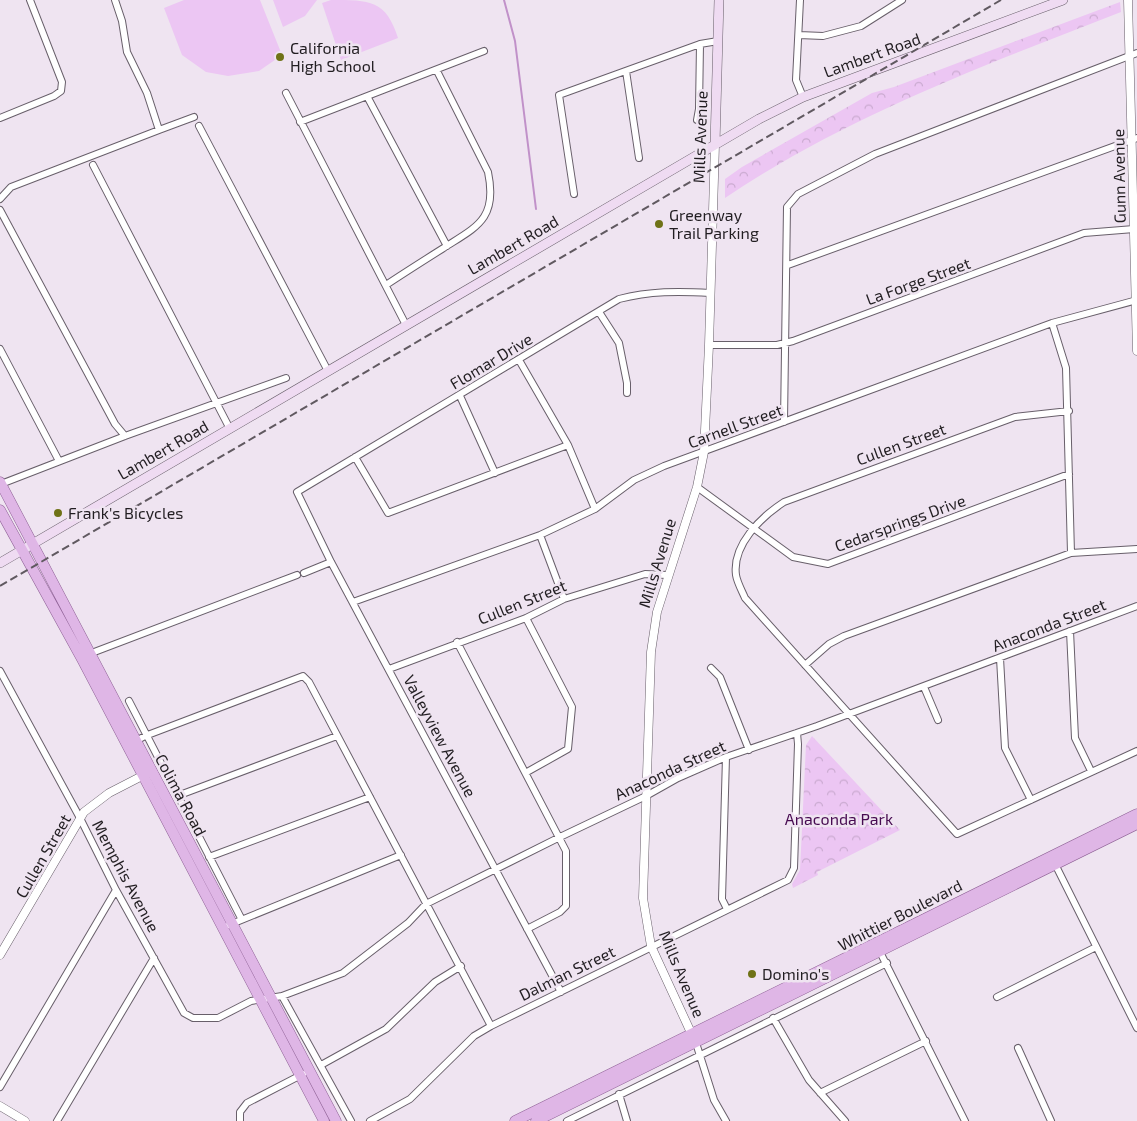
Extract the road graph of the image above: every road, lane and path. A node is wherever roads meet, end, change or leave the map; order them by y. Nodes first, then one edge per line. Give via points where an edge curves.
1 (30, 0) edge
2 (115, 0) edge
3 (719, 0) edge
4 (800, 0) edge
5 (1063, 0) edge
6 (1128, 0) edge
7 (898, 1) edge
8 (799, 35) junction
9 (718, 42) junction
10 (700, 44) junction
11 (484, 51) dead end
12 (1133, 54) edge
13 (437, 71) junction
14 (626, 71) junction
15 (286, 93) dead end
16 (803, 97) junction
17 (368, 98) junction
18 (194, 117) dead end
19 (0, 118) edge
20 (697, 120) dead end
21 (300, 122) junction
22 (199, 126) dead end
23 (159, 130) junction
24 (1135, 138) edge
25 (715, 144) junction
26 (639, 158) dead end
27 (93, 165) dead end
28 (574, 194) dead end
29 (0, 199) edge
30 (0, 210) edge
31 (1135, 216) edge
32 (1134, 230) junction
33 (447, 246) junction
34 (788, 265) junction
35 (386, 285) junction
36 (710, 293) junction
37 (1136, 300) edge
38 (599, 312) junction
39 (1052, 323) junction
40 (406, 325) junction
41 (784, 343) junction
42 (709, 345) junction
43 (0, 349) edge
44 (1137, 351) edge
45 (519, 360) junction
46 (328, 371) junction
47 (286, 378) dead end
48 (627, 393) dead end
49 (460, 396) junction
50 (218, 403) junction
51 (1069, 411) junction
52 (784, 422) junction
53 (230, 428) junction
54 (125, 436) junction
55 (568, 445) junction
56 (704, 452) junction
57 (355, 456) junction
58 (60, 461) junction
59 (496, 473) junction
60 (1069, 474) junction
61 (1, 483) edge
62 (697, 487) junction
63 (297, 492) joint
64 (0, 510) edge
65 (595, 510) junction
66 (753, 529) junction
67 (540, 535) junction
68 (33, 544) junction
69 (1137, 549) edge
70 (21, 551) junction
71 (1071, 553) junction
72 (331, 562) junction
73 (0, 563) edge
74 (667, 575) junction
75 (564, 600) junction
76 (353, 602) junction
77 (1137, 606) edge
78 (526, 618) junction
79 (1070, 630) junction
80 (457, 642) junction
81 (86, 657) junction
82 (1000, 658) junction
83 (805, 665) junction
84 (711, 668) dead end
85 (389, 669) junction
86 (0, 671) edge
87 (924, 687) junction
88 (128, 701) dead end
89 (848, 714) junction
90 (938, 720) dead end
91 (796, 733) junction
92 (337, 736) junction
93 (136, 741) junction
94 (749, 750) junction
95 (1137, 751) edge
96 (726, 757) junction
97 (1091, 771) junction
98 (527, 772) junction
99 (147, 774) junction
100 (177, 796) junction
101 (646, 796) junction
102 (370, 797) junction
103 (1031, 800) junction
104 (1137, 814) edge
105 (80, 818) junction
106 (1137, 824) edge
107 (560, 837) junction
108 (401, 855) junction
109 (209, 857) junction
110 (1053, 861) junction
111 (496, 870) junction
112 (116, 890) junction
113 (426, 904) junction
114 (727, 909) junction
115 (237, 921) junction
116 (222, 928) junction
117 (526, 929) junction
118 (651, 946) junction
119 (1096, 947) junction
120 (878, 948) junction
121 (0, 956) edge
122 (154, 958) junction
123 (887, 963) junction
124 (461, 966) junction
125 (561, 992) junction
126 (282, 996) junction
127 (997, 997) dead end
128 (270, 998) junction
129 (259, 999) junction
130 (773, 1018) junction
131 (491, 1026) junction
132 (1137, 1028) edge
133 (694, 1038) junction
134 (926, 1041) junction
135 (1018, 1048) dead end
136 (701, 1055) junction
137 (321, 1065) junction
138 (304, 1074) junction
139 (0, 1087) edge
140 (820, 1093) junction
141 (619, 1094) junction
142 (0, 1106) edge
143 (522, 1119) edge
144 (26, 1121) edge
145 (57, 1121) edge
146 (240, 1121) edge
147 (324, 1121) edge
148 (336, 1121) edge
149 (351, 1121) edge
150 (370, 1121) edge
151 (536, 1121) edge
152 (567, 1121) edge
153 (627, 1121) edge
154 (726, 1121) edge
155 (845, 1121) edge
156 (965, 1121) edge
157 (1051, 1121) edge

1 - 19 street via 62,82 61,90 54,96
2 - 23 street via 128,52
3 - 9 main road, Mills Avenue
4 - 8 street
5 - 16 main road, Lambert Road
6 - 12 street, Gunn Avenue
7 - 8 street via 861,26 823,36
8 - 16 street via 796,80
9 - 10 street
9 - 25 main road, Mills Avenue
10 - 14 street
10 - 20 street
11 - 13 street
12 - 24 street, Gunn Avenue
12 - 34 street via 874,154 798,194 787,207
13 - 17 street
13 - 33 street via 488,172 492,190 483,219 471,232
14 - 26 street
14 - 28 street via 559,95
15 - 21 street
16 - 25 main road, Lambert Road
17 - 21 street
17 - 33 street
18 - 23 street
21 - 35 street
22 - 46 street
23 - 29 street via 11,187
24 - 31 street, Gunn Avenue
24 - 34 street
25 - 36 street, Mills Avenue
25 - 40 main road, Lambert Road
27 - 50 street
30 - 54 street via 115,424
31 - 32 street, Gunn Avenue
32 - 37 street, Gunn Avenue
32 - 41 street, La Forge Street via 1084,233
33 - 35 street
34 - 41 street
35 - 40 street
36 - 38 street, Flomar Drive via 668,291 638,294 619,299
36 - 42 street, Mills Avenue
37 - 39 street, Carnell Street
37 - 44 street, Gunn Avenue
38 - 45 street, Flomar Drive
38 - 48 street via 619,343
39 - 51 street via 1066,368
39 - 52 street, Carnell Street
40 - 46 main road, Lambert Road
41 - 42 street, La Forge Street
41 - 52 street
42 - 56 street, Mills Avenue
43 - 58 street
45 - 49 street, Flomar Drive
45 - 55 street
46 - 53 main road, Lambert Road
47 - 50 street
49 - 57 street, Flomar Drive
49 - 59 street
50 - 53 street
50 - 54 street
51 - 60 street
51 - 66 street, Cullen Street via 1015,417 800,495 770,511
52 - 56 street, Carnell Street
53 - 68 main road, Lambert Road
54 - 58 street
55 - 59 street
55 - 65 street
56 - 62 street, Mills Avenue
56 - 65 street, Carnell Street via 634,480
57 - 59 street via 388,513
57 - 63 street, Flomar Drive
58 - 61 street
60 - 66 street, Cedarsprings Drive via 828,564 794,557
60 - 71 street
61 - 68 main road, Colima Road
62 - 66 street, Cedarsprings Drive
62 - 74 street, Mills Avenue
63 - 72 street, Valleyview Avenue
64 - 70 main road, Colima Road
65 - 67 street, Carnell Street
66 - 83 street, Cullen Street via 737,556 736,576 745,598
67 - 75 street
67 - 76 street, Carnell Street
68 - 70 main road, Lambert Road
68 - 81 main road, Colima Road
69 - 71 street
70 - 73 main road, Lambert Road
70 - 81 main road, Colima Road
71 - 83 street via 844,636 829,644
72 - 76 street, Valleyview Avenue
72 - 81 street
74 - 75 street, Cullen Street via 645,574
74 - 101 street, Mills Avenue via 651,652
75 - 78 street, Cullen Street
76 - 85 street, Valleyview Avenue
77 - 79 street, Anaconda Street
78 - 80 street, Cullen Street
78 - 98 street via 572,707 568,750
79 - 82 street, Anaconda Street
79 - 97 street via 1076,738
80 - 85 street, Cullen Street
80 - 98 street
81 - 93 main road, Colima Road
82 - 87 street, Anaconda Street
82 - 103 street via 1005,748
83 - 89 street, Cullen Street
84 - 94 street via 720,677
85 - 111 street, Valleyview Avenue
86 - 105 street, Memphis Avenue
87 - 89 street, Anaconda Street
87 - 90 street
88 - 93 street
89 - 91 street, Anaconda Street
89 - 103 street, Cullen Street via 958,834
91 - 94 street, Anaconda Street
91 - 114 street, Dalman Street via 792,874 788,880
92 - 93 street via 303,676
92 - 100 street
92 - 102 street
93 - 99 main road, Colima Road
93 - 100 street
94 - 96 street, Anaconda Street
95 - 97 street
96 - 101 street, Anaconda Street
96 - 114 street via 722,899
97 - 103 street
98 - 107 street
99 - 105 street, Cullen Street via 109,793
99 - 115 main road, Colima Road
99 - 116 main road, Colima Road
100 - 109 street
101 - 107 street, Anaconda Street
101 - 118 street, Mills Avenue via 643,898
102 - 108 street
102 - 109 street
104 - 110 main road, Whittier Boulevard
105 - 112 street, Memphis Avenue
105 - 121 street, Cullen Street
106 - 110 main road, Whittier Boulevard
107 - 111 street, Anaconda Street
107 - 117 street via 566,851 566,906
108 - 113 street
108 - 115 street
109 - 115 street
110 - 119 street
110 - 120 main road, Whittier Boulevard
111 - 113 street, Anaconda Street
111 - 117 street, Valleyview Avenue
112 - 122 street, Memphis Avenue
112 - 139 street
113 - 124 street
113 - 126 street, Anaconda Street via 408,923 343,973
114 - 118 street, Dalman Street
115 - 116 street
115 - 128 main road, Colima Road
116 - 129 main road, Colima Road
117 - 125 street, Valleyview Avenue
118 - 125 street, Dalman Street
118 - 133 street, Mills Avenue
119 - 127 street
119 - 132 street
120 - 123 street
120 - 133 main road, Whittier Boulevard
122 - 129 street, Memphis Avenue via 184,1013 193,1018 218,1018
122 - 145 street
123 - 130 street
123 - 134 street
124 - 131 street
124 - 137 street via 435,982 386,1029
125 - 131 street, Dalman Street
126 - 128 street, Anaconda Street
126 - 137 street
128 - 129 street, Memphis Avenue
128 - 138 main road, Colima Road
129 - 138 main road, Colima Road
130 - 136 street
130 - 140 street via 800,1066
131 - 150 street, Dalman Street via 474,1036 410,1099
133 - 136 street, Mills Avenue
133 - 143 main road, Whittier Boulevard
133 - 151 main road, Whittier Boulevard
134 - 140 street
134 - 156 street
135 - 157 street
136 - 141 street
136 - 154 street, Mills Avenue via 708,1085
137 - 149 street
138 - 146 street via 247,1103 240,1112
138 - 147 main road, Colima Road
138 - 148 main road, Colima Road
140 - 155 street
141 - 152 street
141 - 153 street
142 - 144 street

